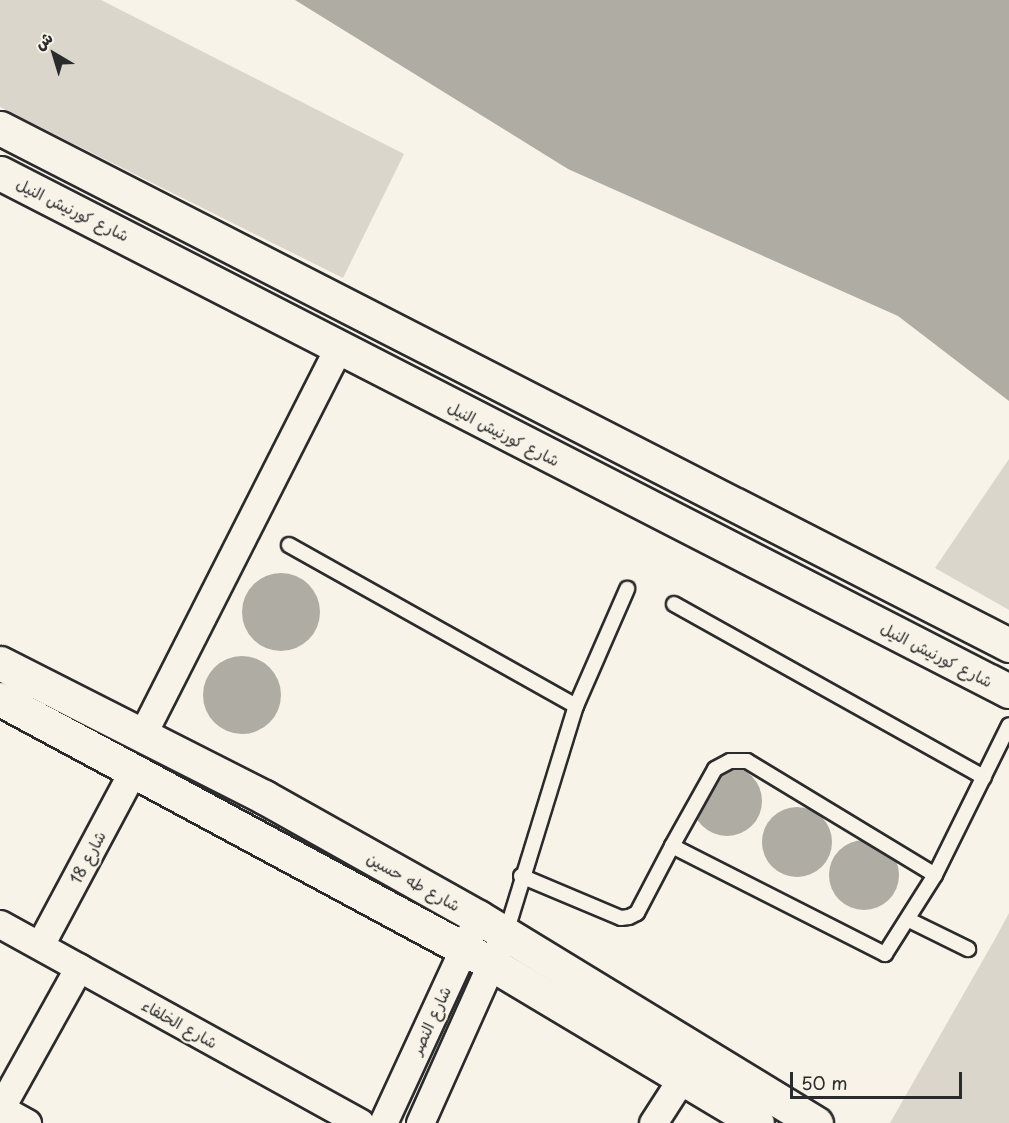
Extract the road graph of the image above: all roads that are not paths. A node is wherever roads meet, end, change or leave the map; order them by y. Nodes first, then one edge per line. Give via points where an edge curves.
1 (0, 128) edge
2 (0, 173) edge
3 (338, 348) junction
4 (289, 545) dead end
5 (627, 589) dead end
6 (674, 604) dead end
7 (1009, 645) edge
8 (0, 663) edge
9 (1009, 691) edge
10 (0, 699) edge
11 (576, 706) junction
12 (1009, 725) edge
13 (142, 735) junction
14 (134, 770) junction
15 (984, 777) junction
16 (672, 846) junction
17 (935, 875) junction
18 (520, 876) junction
19 (909, 921) junction
20 (0, 924) edge
21 (492, 925) junction
22 (40, 945) junction
23 (968, 949) dead end
24 (476, 956) junction
25 (79, 967) junction
26 (682, 1078) junction
27 (0, 1108) edge
28 (27, 1123) edge
29 (360, 1123) edge
30 (383, 1123) edge
31 (420, 1123) edge
32 (653, 1123) edge
33 (757, 1123) edge
34 (816, 1123) edge

1 - 7 main road
2 - 3 main road, شارع كورنيش النيل
3 - 9 main road, شارع كورنيش النيل
3 - 13 street
4 - 11 lane
5 - 11 lane
6 - 15 lane
8 - 13 main road, شارع طه حسين
10 - 14 main road
11 - 18 lane
12 - 15 lane
13 - 21 main road, شارع طه حسين via 264,796
14 - 22 street, شارع 18
14 - 24 main road
15 - 17 lane
16 - 17 lane via 715,769 730,761 747,761
16 - 18 lane via 637,913 629,917 621,918
16 - 19 lane via 879,952 891,950
17 - 19 lane
18 - 21 lane
19 - 23 lane
20 - 22 street, شارع الخلفاء
21 - 24 street, شارع النصر
21 - 34 main road, شارع طه حسين
22 - 25 street, شارع الخلفاء
24 - 26 main road
24 - 30 street, شارع النصر
24 - 31 street, شارع النصر
25 - 27 street
25 - 29 street, شارع الخلفاء
26 - 32 street
26 - 33 main road
27 - 28 street

